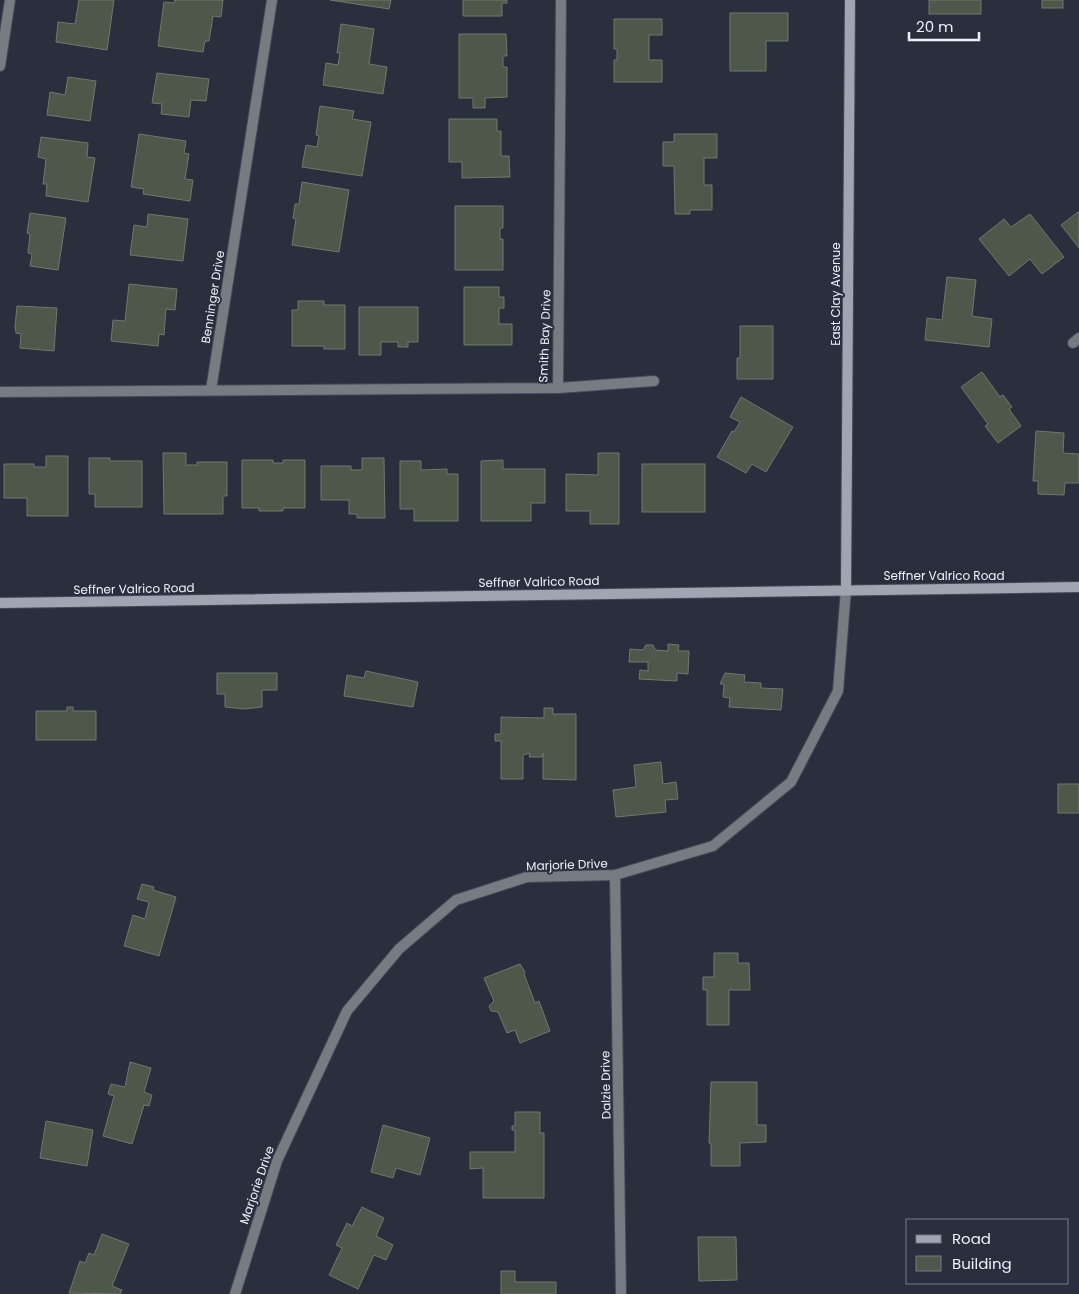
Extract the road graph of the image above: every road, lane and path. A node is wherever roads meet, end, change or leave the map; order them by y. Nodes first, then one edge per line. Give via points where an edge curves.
1 (10, 0) edge
2 (272, 0) edge
3 (561, 0) edge
4 (850, 0) edge
5 (0, 66) edge
6 (654, 381) dead end
7 (558, 388) junction
8 (211, 390) junction
9 (0, 392) edge
10 (1079, 587) edge
11 (846, 589) junction
12 (0, 603) edge
13 (615, 875) junction
14 (235, 1294) edge
15 (621, 1294) edge

1 - 5 street
2 - 8 street, Benninger Drive
3 - 7 street, Smith Bay Drive
4 - 11 street, East Clay Avenue
6 - 7 street
7 - 8 street, Smith Bay Drive
8 - 9 street
10 - 11 street, Seffner Valrico Road
11 - 12 street, Seffner Valrico Road
11 - 13 street, Marjorie Drive via 838,691 791,782 713,846
13 - 14 street, Marjorie Drive via 527,877 456,900 399,949 347,1011 276,1161
13 - 15 street, Dalzie Drive

